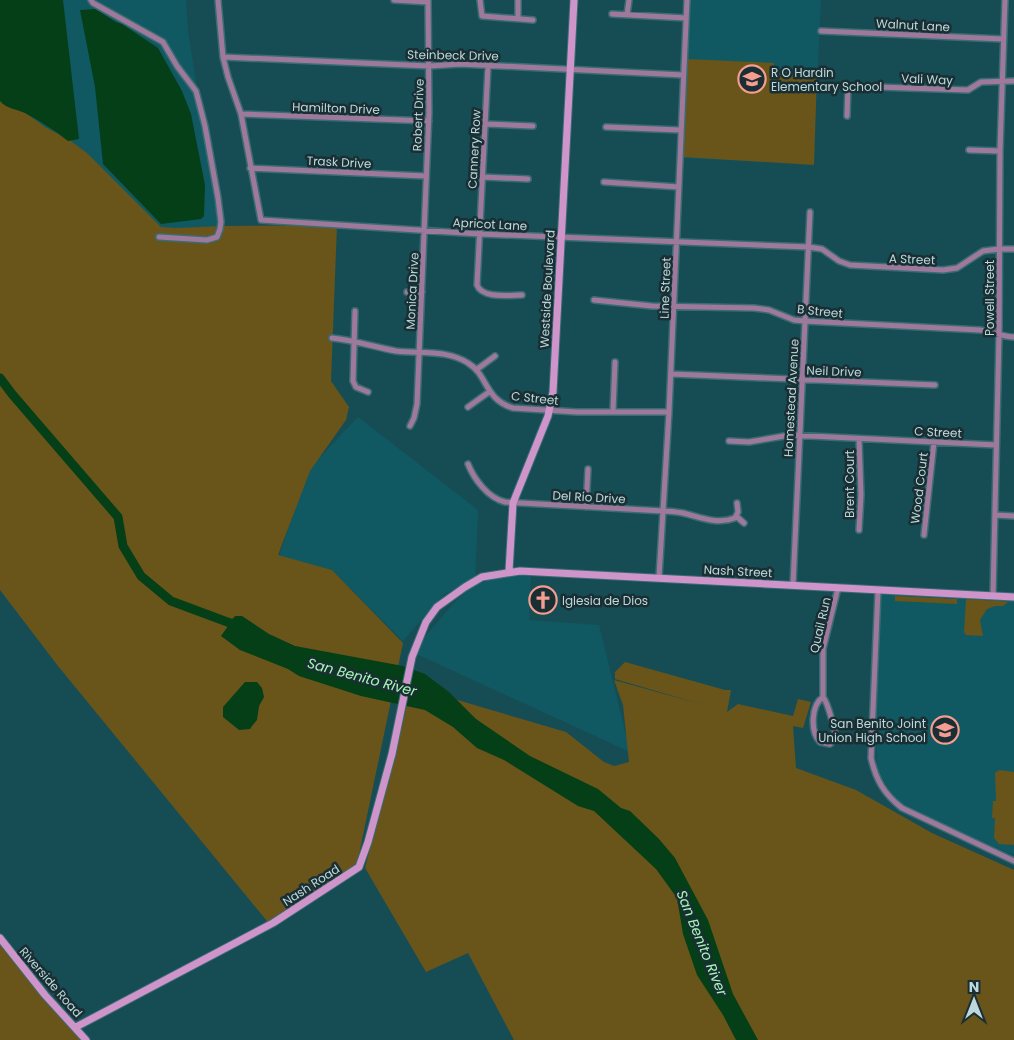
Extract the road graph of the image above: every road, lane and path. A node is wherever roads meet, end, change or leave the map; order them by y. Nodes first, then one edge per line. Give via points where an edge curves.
1 (91, 0) edge
2 (218, 0) edge
3 (394, 0) edge
4 (480, 0) edge
5 (518, 0) edge
6 (574, 0) edge
7 (629, 0) edge
8 (687, 0) edge
9 (1005, 0) edge
10 (428, 1) edge
11 (612, 14) dead end
12 (627, 15) junction
13 (518, 18) junction
14 (686, 18) junction
15 (533, 20) dead end
16 (821, 31) dead end
17 (1003, 39) junction
18 (223, 57) junction
19 (430, 66) junction
20 (488, 66) junction
21 (569, 70) junction
22 (683, 75) junction
23 (1002, 80) junction
24 (1014, 81) edge
25 (242, 114) junction
26 (847, 116) dead end
27 (429, 122) junction
28 (486, 124) junction
29 (532, 126) dead end
30 (606, 127) dead end
31 (680, 130) junction
32 (969, 150) dead end
33 (1000, 152) junction
34 (250, 168) junction
35 (426, 176) junction
36 (483, 177) junction
37 (528, 179) dead end
38 (604, 182) dead end
39 (679, 187) junction
40 (810, 212) dead end
41 (425, 231) junction
42 (480, 234) junction
43 (159, 237) dead end
44 (561, 238) junction
45 (677, 242) junction
46 (809, 247) junction
47 (999, 248) junction
48 (1014, 249) edge
49 (407, 292) dead end
50 (422, 292) junction
51 (522, 295) dead end
52 (594, 300) dead end
53 (674, 306) junction
54 (355, 311) dead end
55 (804, 321) junction
56 (999, 335) junction
57 (332, 338) dead end
58 (1014, 338) edge
59 (354, 341) junction
60 (419, 352) junction
61 (494, 356) dead end
62 (615, 362) dead end
63 (476, 370) junction
64 (671, 374) junction
65 (802, 380) junction
66 (935, 386) dead end
67 (368, 392) dead end
68 (489, 392) junction
69 (468, 407) dead end
70 (550, 411) junction
71 (613, 411) junction
72 (669, 412) junction
73 (410, 426) dead end
74 (799, 435) junction
75 (860, 439) junction
76 (729, 441) dead end
77 (934, 442) junction
78 (996, 445) junction
79 (468, 464) dead end
80 (588, 469) dead end
81 (513, 503) junction
82 (737, 503) dead end
83 (586, 506) junction
84 (663, 511) junction
85 (995, 515) junction
86 (736, 516) junction
87 (1014, 516) edge
88 (744, 523) dead end
89 (859, 530) dead end
90 (924, 536) dead end
91 (509, 571) junction
92 (659, 577) junction
93 (793, 585) junction
94 (838, 588) junction
95 (878, 590) junction
96 (993, 596) junction
97 (1014, 597) edge
98 (414, 648) joint
99 (823, 697) junction
100 (1014, 861) edge
101 (0, 938) edge
102 (76, 1028) junction
103 (86, 1040) edge

1 - 43 street via 163,42 196,91 218,198 220,230 217,236 207,240
2 - 18 street
3 - 10 street
4 - 13 street via 482,16
5 - 13 street
6 - 21 street, Westside Boulevard
7 - 12 street
8 - 14 street, Line Street
9 - 17 street, Powell Street
10 - 19 street, Robert Drive
11 - 12 street
12 - 14 street
13 - 15 street
14 - 22 street, Line Street
16 - 17 street, Walnut Lane
17 - 23 street, Powell Street
18 - 19 street, Steinbeck Drive
18 - 25 street
19 - 20 street, Steinbeck Drive
19 - 27 street, Robert Drive
20 - 21 street, Steinbeck Drive
20 - 28 street, Cannery Row
21 - 22 street, Steinbeck Drive
21 - 44 street, Westside Boulevard
22 - 31 street, Line Street
23 - 24 street
23 - 26 street, Vali Way via 980,82 968,90 848,86
23 - 33 street, Powell Street
25 - 27 street, Hamilton Drive
25 - 34 street
27 - 35 street, Robert Drive
28 - 29 street
28 - 36 street, Cannery Row
30 - 31 street
31 - 39 street, Line Street
32 - 33 street
33 - 47 street, Powell Street
34 - 35 street, Trask Drive
34 - 41 street, Apricot Lane via 261,220
35 - 41 street, Robert Drive
36 - 37 street
36 - 42 street, Cannery Row
38 - 39 street
39 - 45 street, Line Street
40 - 46 street, Homestead Avenue
41 - 42 street, Apricot Lane
41 - 50 street, Monica Drive
42 - 44 street, Apricot Lane
42 - 51 street, Cannery Row via 479,290
44 - 45 street, Apricot Lane
44 - 70 street, Westside Boulevard
45 - 46 street, Apricot Lane
45 - 53 street, Line Street
46 - 47 street, A Street via 822,249 850,265 943,270 957,268 981,252
46 - 55 street, Homestead Avenue
47 - 48 street, A Street
47 - 56 street, Powell Street
49 - 50 street
50 - 60 street, Monica Drive
52 - 53 street, B Street
53 - 55 street, B Street via 769,310
53 - 64 street, Line Street
54 - 59 street
55 - 56 street, B Street via 980,330
55 - 65 street, Homestead Avenue
56 - 58 street, B Street
56 - 78 street, Powell Street
57 - 59 street, C Street
59 - 60 street, C Street
59 - 67 street via 353,380 356,387
60 - 63 street, C Street via 456,357
60 - 73 street, Monica Drive via 416,410
61 - 63 street
62 - 71 street
63 - 68 street, C Street
64 - 65 street, Neil Drive
64 - 72 street, Line Street
65 - 66 street, Neil Drive
65 - 74 street, Homestead Avenue
68 - 69 street
68 - 70 street, C Street via 509,406
70 - 71 street, C Street
70 - 81 street, Westside Boulevard
71 - 72 street, C Street
72 - 84 street, Line Street
74 - 75 street, C Street
74 - 76 street, C Street via 749,442
74 - 93 street, Homestead Avenue
75 - 77 street, C Street
75 - 89 street, Brent Court
77 - 78 street, C Street
77 - 90 street, Wood Court
78 - 85 street, Powell Street
79 - 81 street via 479,482 495,498
80 - 83 street
81 - 83 street, Del Rio Drive
81 - 91 street, Westside Boulevard
82 - 86 street
83 - 84 street, Del Rio Drive
84 - 86 street, Del Rio Drive via 710,520 729,520
84 - 92 street, Line Street
85 - 87 street
85 - 96 street, Powell Street
86 - 88 street
91 - 92 street, Nash Street
91 - 98 street, Nash Street via 482,577 438,607 426,622
92 - 93 street, Nash Street
93 - 94 street, Nash Street
94 - 95 street, Nash Street
94 - 99 street, Quail Run via 823,650
95 - 96 street, Nash Street
95 - 100 street via 871,758 880,786 902,808
96 - 97 street
98 - 102 street, Nash Road via 394,746 359,867 273,923
99 - 99 street, Quail Run via 819,699 813,730 820,742 830,744 836,740 836,733
101 - 102 street, Riverside Road via 45,996
102 - 103 street, Riverside Road

